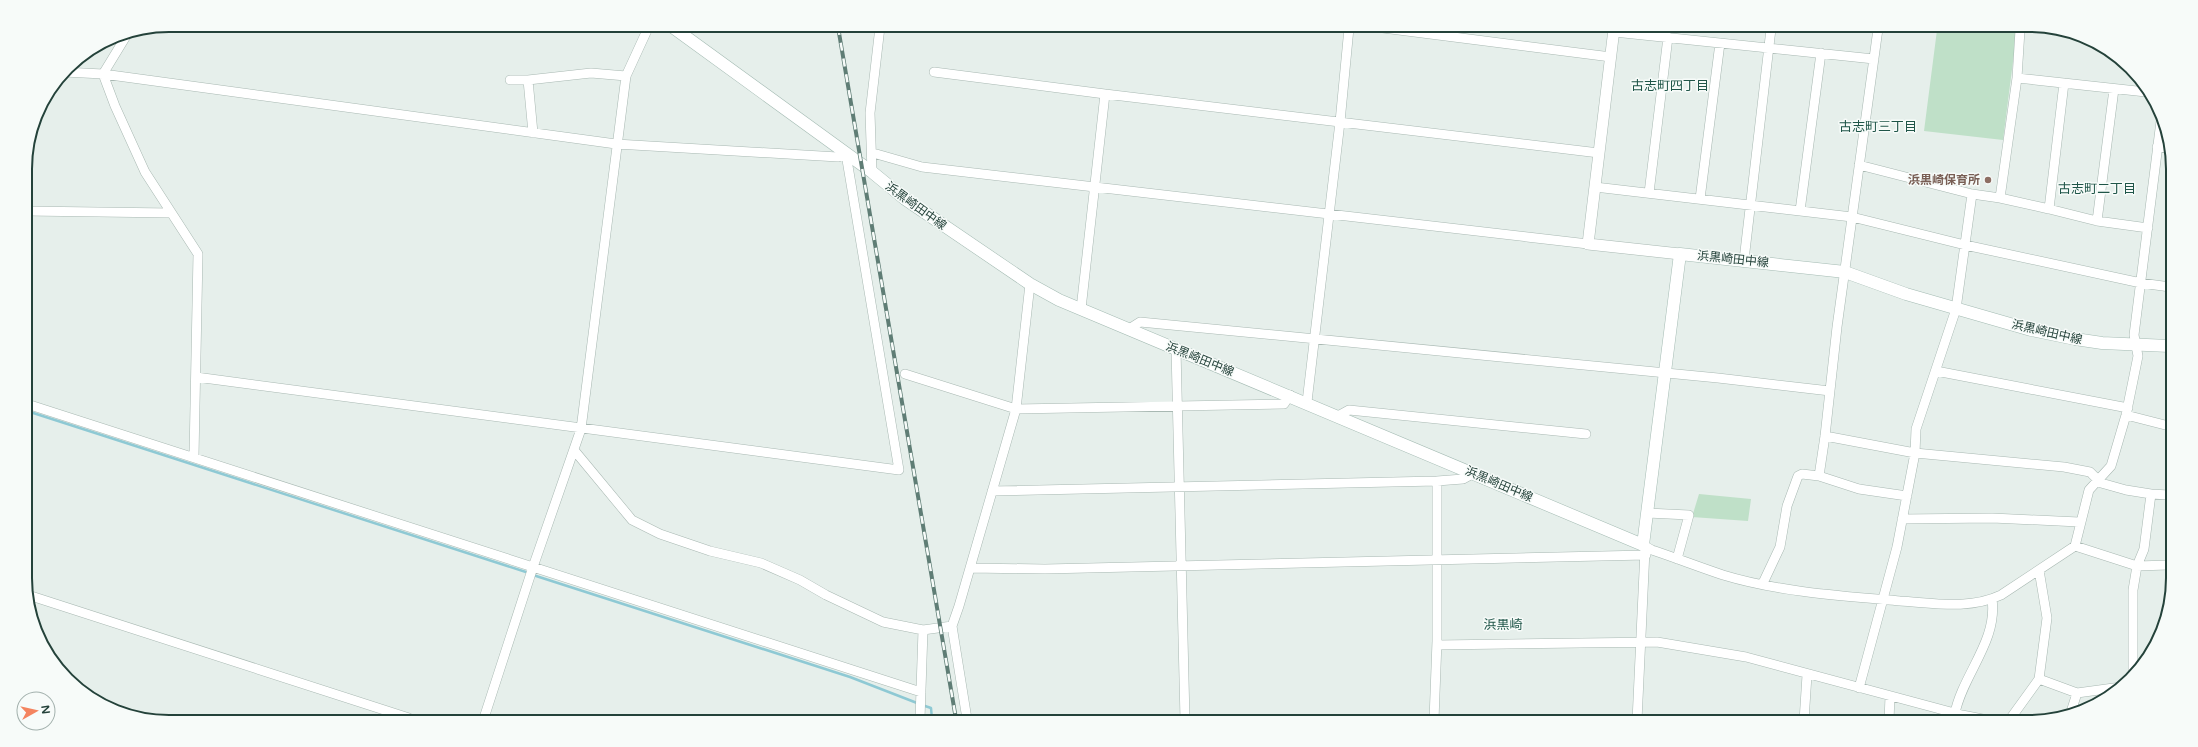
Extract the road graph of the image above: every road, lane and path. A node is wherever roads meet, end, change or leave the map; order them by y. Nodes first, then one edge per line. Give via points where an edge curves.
1 (646, 32) edge
2 (679, 32) edge
3 (879, 32) edge
4 (1349, 32) edge
5 (1414, 32) edge
6 (1614, 32) edge
7 (1629, 32) edge
8 (1772, 32) edge
9 (1878, 32) edge
10 (2020, 32) edge
11 (1668, 37) junction
12 (124, 39) edge
13 (1720, 43) junction
14 (1769, 48) junction
15 (1822, 54) junction
16 (1611, 57) junction
17 (1874, 59) junction
18 (73, 72) edge
19 (934, 72) dead end
20 (103, 74) junction
21 (626, 76) junction
22 (2017, 78) junction
23 (510, 80) dead end
24 (528, 80) junction
25 (2064, 83) junction
26 (2114, 89) junction
27 (2142, 92) edge
28 (1105, 94) junction
29 (1340, 122) junction
30 (2160, 129) edge
31 (533, 132) junction
32 (616, 144) junction
33 (2157, 147) junction
34 (2164, 148) edge
35 (872, 153) junction
36 (1599, 153) junction
37 (846, 154) junction
38 (1859, 165) junction
39 (872, 172) junction
40 (1095, 186) junction
41 (1595, 187) junction
42 (1649, 193) junction
43 (1972, 194) junction
44 (2000, 198) junction
45 (1700, 199) junction
46 (1750, 205) junction
47 (2049, 209) junction
48 (32, 211) edge
49 (1800, 211) junction
50 (1329, 212) junction
51 (171, 213) junction
52 (1852, 217) junction
53 (2097, 221) junction
54 (2148, 228) junction
55 (1588, 244) junction
56 (1964, 245) junction
57 (1680, 254) junction
58 (1744, 260) junction
59 (1845, 272) junction
60 (2141, 283) junction
61 (1030, 284) junction
62 (2166, 286) edge
63 (1956, 309) junction
64 (1081, 310) junction
65 (1129, 329) junction
66 (1314, 339) junction
67 (2135, 343) junction
68 (2166, 346) edge
69 (1176, 349) junction
70 (1936, 371) junction
71 (1665, 373) junction
72 (905, 374) dead end
73 (196, 377) junction
74 (1830, 391) junction
75 (1290, 395) junction
76 (1307, 402) junction
77 (1178, 405) junction
78 (32, 406) edge
79 (1016, 409) junction
80 (2127, 412) junction
81 (1338, 416) junction
82 (2166, 425) edge
83 (581, 429) junction
84 (1586, 434) dead end
85 (1825, 436) junction
86 (574, 450) junction
87 (1915, 453) junction
88 (194, 456) junction
89 (1474, 473) junction
90 (1819, 476) junction
91 (2098, 478) junction
92 (1437, 480) junction
93 (1180, 487) junction
94 (992, 491) junction
95 (2151, 494) junction
96 (2166, 495) edge
97 (1907, 496) junction
98 (1647, 513) junction
99 (1902, 519) junction
100 (2080, 522) junction
101 (2075, 546) junction
102 (1645, 550) junction
103 (1677, 559) junction
104 (1436, 560) junction
105 (2166, 565) edge
106 (1181, 566) junction
107 (2137, 566) junction
108 (533, 567) junction
109 (970, 568) junction
110 (2039, 570) junction
111 (1763, 583) junction
112 (34, 597) edge
113 (1992, 599) junction
114 (1883, 600) junction
115 (952, 626) junction
116 (923, 630) junction
117 (1642, 640) junction
118 (1437, 645) junction
119 (2133, 667) edge
120 (1807, 674) junction
121 (2039, 679) junction
122 (1859, 688) junction
123 (2111, 688) edge
124 (921, 692) junction
125 (2077, 693) junction
126 (1890, 696) junction
127 (2072, 708) edge
128 (1955, 714) junction
129 (400, 715) edge
130 (485, 715) edge
131 (920, 715) edge
132 (966, 715) edge
133 (1185, 715) edge
134 (1434, 715) edge
135 (1637, 715) edge
136 (1804, 715) edge
137 (1889, 715) edge
138 (1960, 715) edge
139 (2013, 715) edge

1 - 21 street
2 - 37 main road, 浜黒崎田中線
3 - 35 street via 870,113
4 - 29 street
5 - 16 street
6 - 16 street
7 - 11 street
8 - 14 street
9 - 17 street
10 - 22 street
11 - 13 street
11 - 42 street
12 - 20 street
13 - 14 street
13 - 45 street
14 - 15 street
14 - 46 street
15 - 17 street
15 - 49 street
16 - 36 street
17 - 38 street
18 - 20 street
19 - 28 street
20 - 31 street
20 - 51 street via 145,172
21 - 24 street via 591,73
21 - 32 street
22 - 25 street
22 - 44 street
23 - 24 street
24 - 31 street
25 - 26 street
25 - 47 street
26 - 27 street
26 - 53 street
28 - 29 street
28 - 40 street
29 - 36 street
29 - 50 street
30 - 33 street
31 - 32 street
32 - 37 street via 838,157
32 - 83 street
33 - 34 street
33 - 54 street
35 - 39 street
35 - 40 street via 922,167
36 - 41 street
37 - 39 main road, 浜黒崎田中線
37 - 83 street via 899,470
38 - 43 street
38 - 52 street
39 - 61 main road, 浜黒崎田中線 via 905,199
40 - 50 street
40 - 64 street
41 - 42 street
41 - 55 street
42 - 45 street
43 - 44 street
43 - 56 street
44 - 47 street
45 - 46 street
46 - 49 street
46 - 58 street
47 - 53 street
48 - 51 street
49 - 52 street
50 - 55 street
50 - 66 street
51 - 73 street via 198,254
52 - 56 street
52 - 59 street
53 - 54 street
54 - 60 street
55 - 57 street
56 - 60 street
56 - 63 street
57 - 58 main road, 浜黒崎田中線
57 - 71 main road, 浜黒崎田中線
58 - 59 main road, 浜黒崎田中線
59 - 63 main road, 浜黒崎田中線
59 - 74 street
60 - 62 street
60 - 67 street
61 - 64 main road, 浜黒崎田中線
61 - 79 street
63 - 67 main road, 浜黒崎田中線 via 2076,340
63 - 70 street
64 - 65 main road, 浜黒崎田中線
65 - 66 street via 1140,322
65 - 69 main road, 浜黒崎田中線
66 - 71 street
66 - 76 street
67 - 68 main road, 浜黒崎田中線
67 - 80 street via 2138,356
69 - 75 main road, 浜黒崎田中線
69 - 77 street
70 - 80 street
70 - 87 street via 1916,429
71 - 74 street
71 - 98 main road, 浜黒崎田中線
72 - 79 street
73 - 83 street
73 - 88 street
74 - 85 street
75 - 76 main road, 浜黒崎田中線
75 - 77 street via 1284,404
76 - 81 main road, 浜黒崎田中線
77 - 79 street
77 - 93 street
78 - 88 street
79 - 94 street
80 - 82 street
80 - 91 street via 2111,466
81 - 84 street via 1349,410
81 - 89 main road, 浜黒崎田中線
83 - 86 street
85 - 87 street
85 - 90 street
86 - 108 street
86 - 116 street via 632,520 660,534 710,551 761,563 883,622
87 - 91 street via 2047,464 2090,472
87 - 97 street
88 - 108 street
89 - 92 street via 1463,480
89 - 102 main road, 浜黒崎田中線
90 - 97 street via 1859,489
90 - 111 street via 1798,476 1787,506 1780,547
91 - 95 street via 2101,483
91 - 100 street via 2088,490
92 - 93 street
92 - 104 street
93 - 94 street
93 - 106 street
94 - 109 street
95 - 96 street
95 - 107 street via 2144,549
97 - 99 street
98 - 102 main road, 浜黒崎田中線
98 - 103 street via 1689,515
99 - 100 street via 1992,518
99 - 114 street
100 - 101 street
101 - 107 street
101 - 110 street
102 - 103 street
102 - 104 street
102 - 117 street
103 - 111 street via 1724,575
104 - 106 street
104 - 118 street
105 - 107 street
106 - 109 street
106 - 133 street
107 - 119 street via 2133,590
108 - 124 street
108 - 130 street
109 - 115 street
110 - 113 street
110 - 121 street via 2047,618
111 - 114 street via 1836,596
112 - 129 street
113 - 114 street via 1963,605
113 - 128 street via 1994,612 1988,635 1958,697
114 - 122 street
115 - 116 street
115 - 132 street
116 - 124 street
117 - 118 street
117 - 120 street via 1746,657
117 - 135 street
118 - 134 street
120 - 122 street
120 - 136 street
121 - 125 street
121 - 139 street
122 - 126 street
123 - 125 street
124 - 131 street
125 - 127 street
126 - 128 street
126 - 137 street
128 - 138 street

